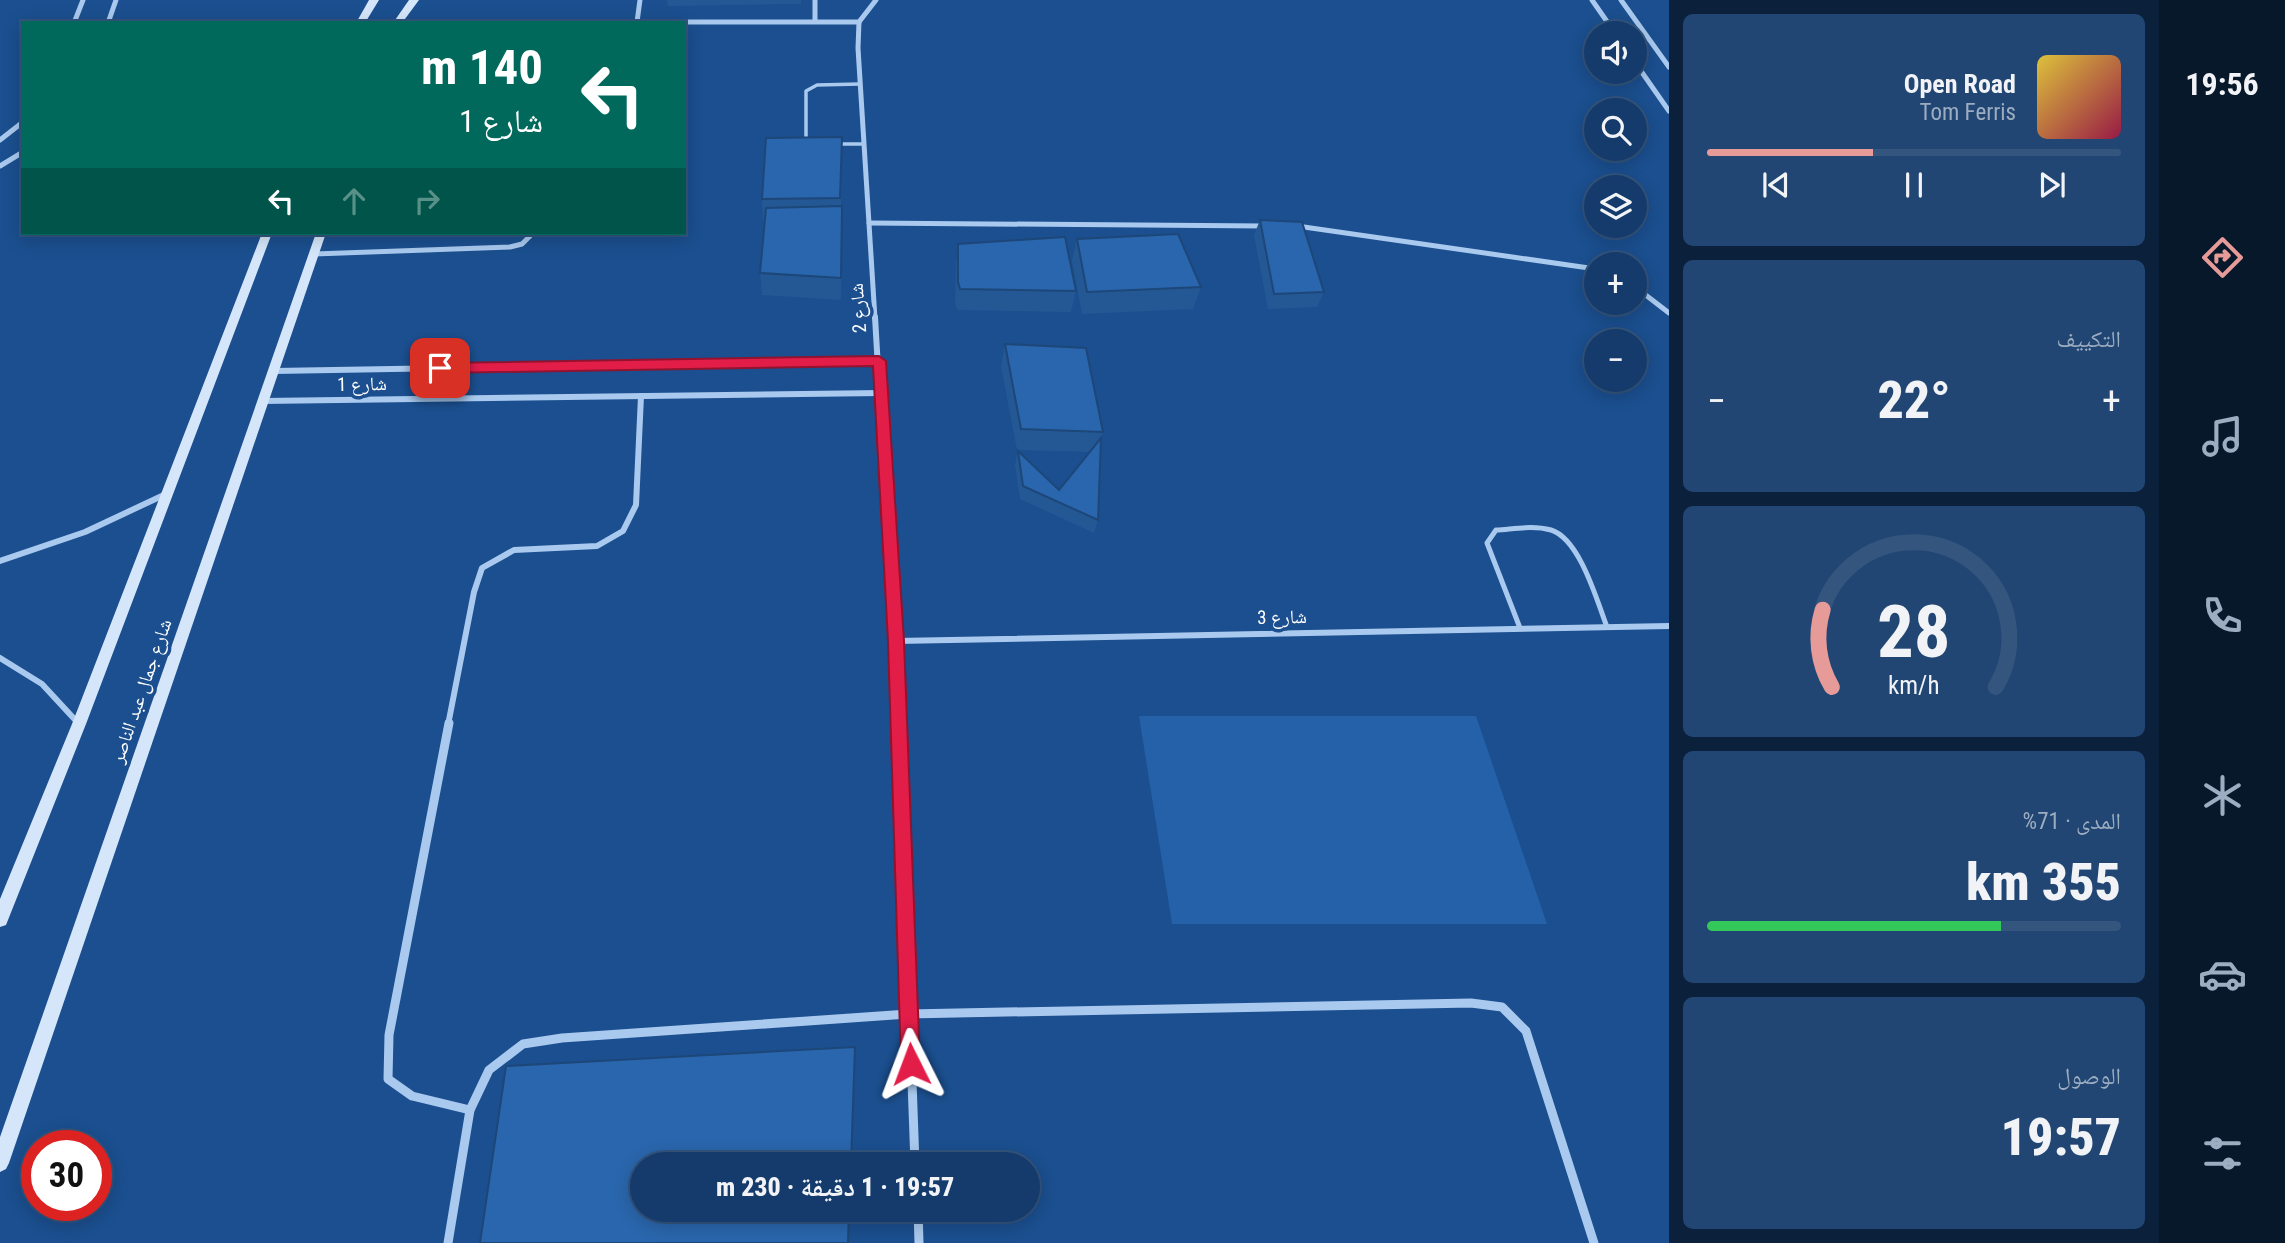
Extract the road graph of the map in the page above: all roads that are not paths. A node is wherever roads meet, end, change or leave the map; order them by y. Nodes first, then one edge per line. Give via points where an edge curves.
1 (83, 0) edge
2 (116, 0) edge
3 (374, 0) edge
4 (414, 0) edge
5 (640, 0) edge
6 (815, 0) edge
7 (876, 0) edge
8 (1592, 0) edge
9 (1621, 0) edge
10 (815, 20) junction
11 (75, 21) edge
12 (109, 21) edge
13 (361, 21) edge
14 (398, 21) edge
15 (637, 21) edge
16 (686, 21) edge
17 (1607, 21) edge
18 (859, 22) junction
19 (1669, 67) edge
20 (1647, 80) edge
21 (860, 84) junction
22 (1669, 111) edge
23 (21, 124) edge
24 (0, 140) edge
25 (814, 144) edge
26 (831, 144) edge
27 (864, 144) junction
28 (21, 153) edge
29 (0, 166) edge
30 (869, 223) junction
31 (1279, 226) edge
32 (1292, 226) edge
33 (266, 235) edge
34 (320, 235) edge
35 (531, 235) edge
36 (314, 254) junction
37 (1584, 267) edge
38 (1647, 296) edge
39 (1669, 313) edge
40 (879, 361) junction
41 (274, 370) junction
42 (882, 393) junction
43 (641, 396) junction
44 (263, 401) junction
45 (167, 493) junction
46 (0, 561) edge
47 (1669, 626) edge
48 (1608, 627) junction
49 (1520, 628) junction
50 (896, 641) junction
51 (0, 658) edge
52 (79, 724) junction
53 (0, 919) edge
54 (908, 1014) junction
55 (470, 1110) junction
56 (914, 1152) edge
57 (0, 1163) edge
58 (918, 1222) edge
59 (448, 1243) edge
60 (919, 1243) edge
61 (1594, 1243) edge

1 - 11 street
2 - 12 street
3 - 13 main road
4 - 14 main road
5 - 15 street
6 - 10 street
7 - 18 street
8 - 17 street
9 - 19 street
10 - 16 street
10 - 18 street
18 - 21 street, شارع 2
20 - 22 street
21 - 25 lane via 817,85 806,90 806,138
21 - 27 street, شارع 2
23 - 24 street
26 - 27 lane
27 - 30 street, شارع 2
28 - 29 street
30 - 31 street
30 - 40 street, شارع 2
32 - 37 street
33 - 45 main road
34 - 36 main road, شارع جمال عبد الناصر
35 - 36 street via 510,247
36 - 41 main road, شارع جمال عبد الناصر
38 - 39 street
40 - 41 street, شارع 1
40 - 42 street, شارع 2
41 - 44 main road, شارع جمال عبد الناصر
42 - 43 street, شارع 1
42 - 50 street, شارع 2
43 - 44 street, شارع 1
43 - 55 street via 636,505 623,531 597,545 514,550 482,568 474,592 389,1035 388,1079 412,1096
44 - 57 main road, شارع جمال عبد الناصر
45 - 46 street via 108,525
45 - 52 main road
47 - 48 street, شارع 3
48 - 49 street, شارع 3
48 - 49 lane via 1572,545 1539,528 1496,530 1487,543
49 - 50 street, شارع 3
50 - 54 street, شارع 2
51 - 52 street via 42,684
52 - 53 main road
54 - 55 street via 523,1044 489,1070
54 - 56 street, شارع 2
54 - 61 street via 1472,1003 1502,1007 1526,1031
55 - 59 street
58 - 60 street

